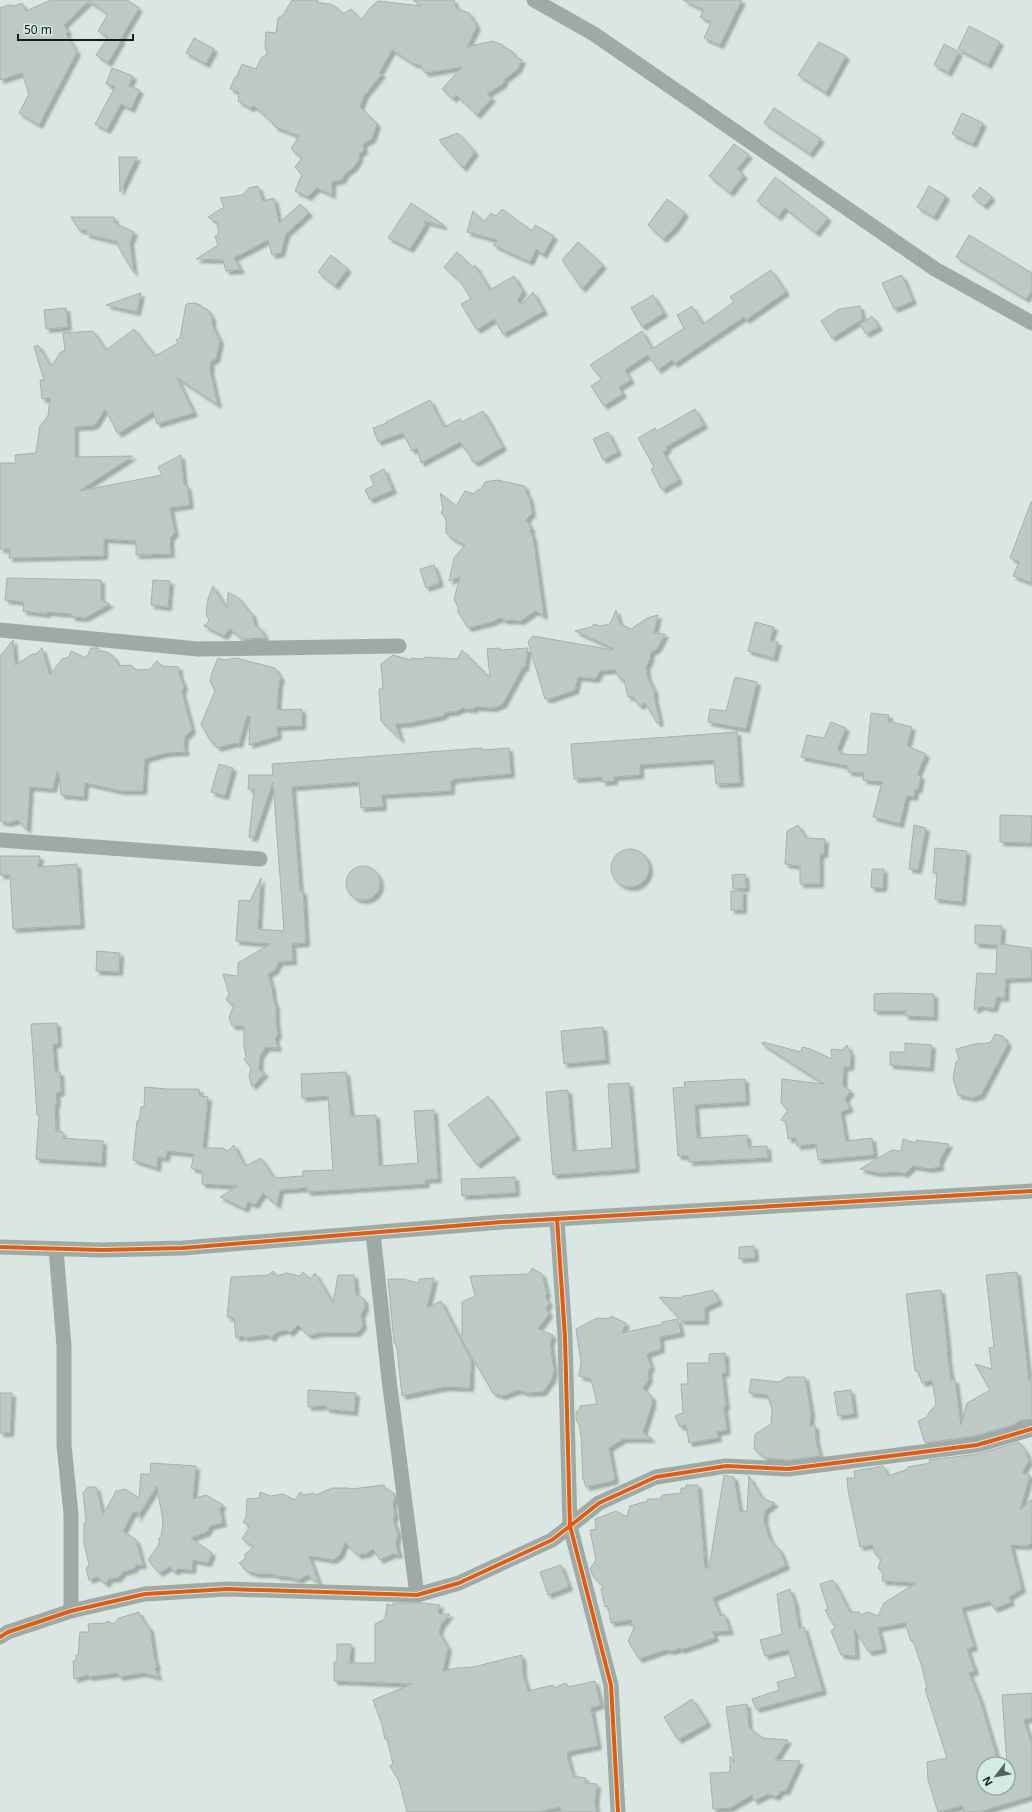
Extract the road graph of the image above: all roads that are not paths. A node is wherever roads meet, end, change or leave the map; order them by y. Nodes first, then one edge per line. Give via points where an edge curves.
1 (534, 0) edge
2 (1032, 323) edge
3 (0, 630) edge
4 (399, 646) dead end
5 (0, 840) edge
6 (260, 859) dead end
7 (1032, 1191) edge
8 (557, 1219) junction
9 (373, 1232) junction
10 (0, 1247) edge
11 (56, 1249) junction
12 (1032, 1429) edge
13 (570, 1526) junction
14 (417, 1595) junction
15 (71, 1611) junction
16 (0, 1636) edge
17 (618, 1812) edge

1 - 2 street via 594,34 935,269
3 - 4 street via 198,650
5 - 6 street
7 - 8 street
8 - 9 street
8 - 13 street via 565,1337
9 - 11 street via 183,1248
9 - 14 street
10 - 11 street
11 - 15 street via 64,1346 64,1445 71,1514
12 - 13 street via 977,1445 788,1469 726,1466 656,1476 599,1503
13 - 14 street via 552,1540 459,1583
13 - 17 street via 611,1685
14 - 15 street via 227,1589 145,1594
15 - 16 street

